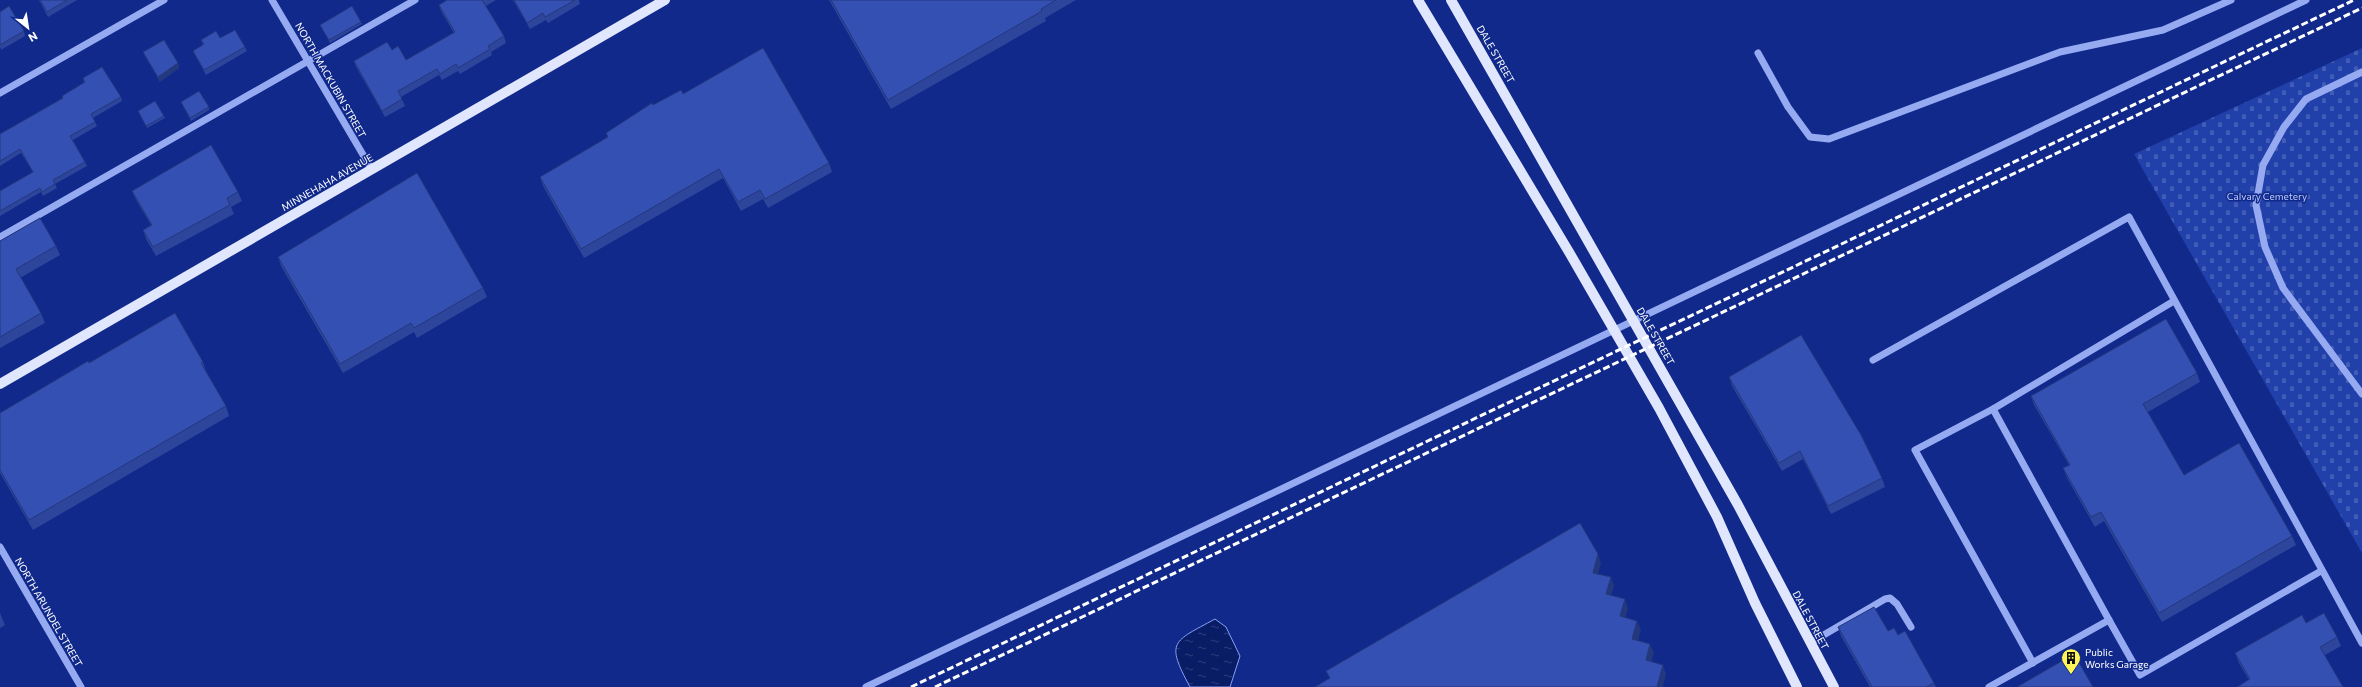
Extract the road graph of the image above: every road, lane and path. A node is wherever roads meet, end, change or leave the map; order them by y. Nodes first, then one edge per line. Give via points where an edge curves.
1 (164, 0) edge
2 (272, 0) edge
3 (415, 0) edge
4 (665, 0) edge
5 (1418, 0) edge
6 (1451, 0) edge
7 (2231, 0) edge
8 (2306, 0) edge
9 (1758, 53) dead end
10 (308, 61) junction
11 (2362, 72) edge
12 (0, 93) edge
13 (372, 170) junction
14 (0, 237) edge
15 (2174, 301) junction
16 (1873, 360) dead end
17 (0, 384) edge
18 (2362, 394) edge
19 (1993, 409) junction
20 (0, 547) edge
21 (2321, 571) junction
22 (2108, 620) junction
23 (1911, 627) dead end
24 (2362, 643) edge
25 (1810, 644) junction
26 (2033, 663) junction
27 (81, 687) edge
28 (866, 687) edge
29 (1797, 687) edge
30 (1834, 687) edge
31 (1989, 687) edge

1 - 12 street
2 - 10 street, NORTH MACKUBIN STREET
3 - 10 street
4 - 13 main road, MINNEHAHA AVENUE
5 - 29 main road via 1659,408 1717,517
6 - 25 main road, DALE STREET via 1738,505
7 - 9 street via 2163,30 2060,52 1829,139 1810,137 1788,107
8 - 28 street
10 - 13 street, NORTH MACKUBIN STREET
10 - 14 street
11 - 18 street via 2306,99 2288,122 2263,165 2256,205 2265,246 2283,288
13 - 17 main road, MINNEHAHA AVENUE
15 - 16 street via 2129,217
15 - 19 street
15 - 21 street
19 - 22 street
19 - 26 street via 1915,450
20 - 27 street, NORTH ARUNDEL STREET
21 - 22 street via 2140,675
21 - 24 street
22 - 26 street
23 - 25 street via 1897,604 1890,598
25 - 30 main road, DALE STREET
26 - 31 street

